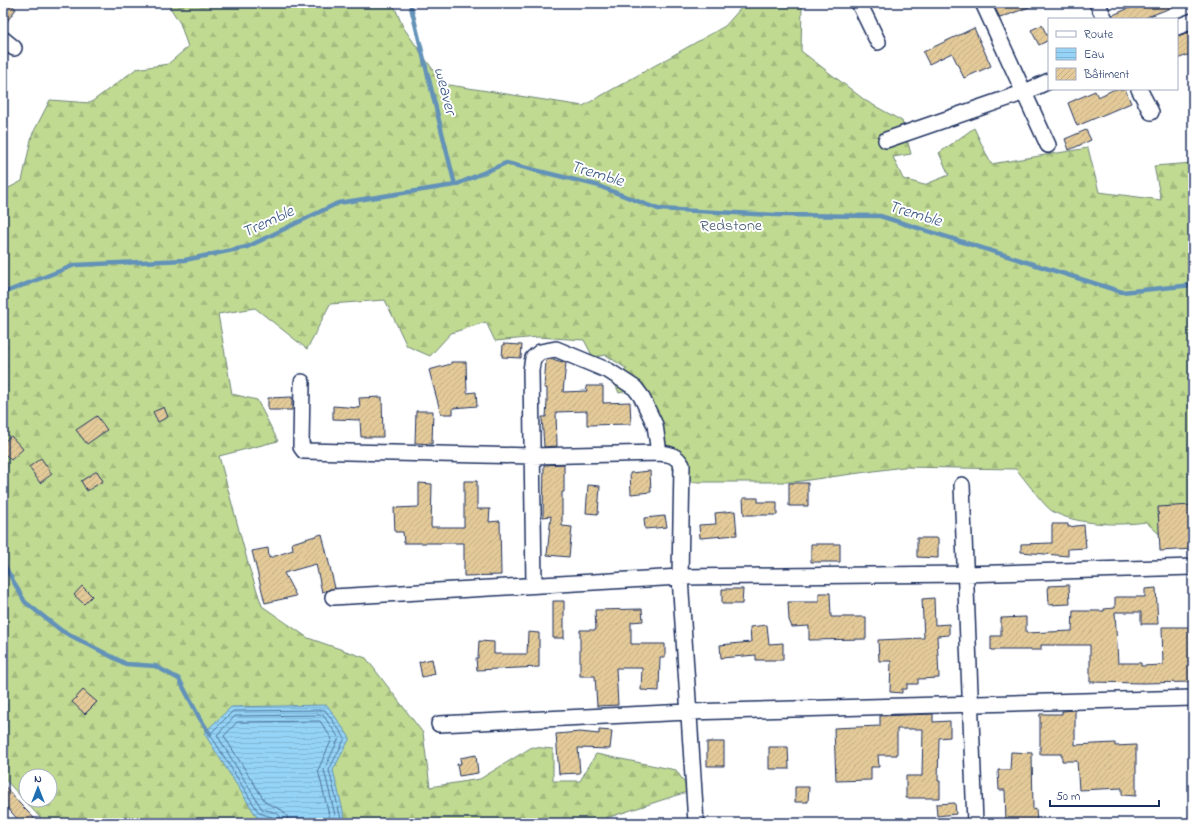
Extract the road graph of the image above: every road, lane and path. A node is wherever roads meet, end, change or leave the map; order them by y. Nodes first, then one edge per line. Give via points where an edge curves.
1 (859, 3) edge
2 (983, 3) edge
3 (1098, 3) edge
4 (1105, 18) edge
5 (1193, 21) edge
6 (1178, 28) edge
7 (878, 42) dead end
8 (1048, 81) edge
9 (1140, 90) edge
10 (1024, 92) junction
11 (1151, 112) dead end
12 (886, 140) dead end
13 (1048, 145) dead end
14 (302, 382) dead end
15 (659, 453) junction
16 (532, 456) junction
17 (962, 485) dead end
18 (1193, 567) edge
19 (965, 574) junction
20 (680, 578) junction
21 (534, 585) junction
22 (333, 597) dead end
23 (1193, 698) edge
24 (971, 704) junction
25 (688, 712) junction
26 (439, 724) dead end
27 (696, 823) edge
28 (975, 823) edge

1 - 7 street
2 - 10 street
3 - 4 street
5 - 6 street
8 - 10 street
9 - 11 street
10 - 12 street
10 - 13 street
14 - 16 street via 301,447 304,451
15 - 16 street
15 - 16 street via 655,425 635,388 609,371 556,349 540,352 533,358
15 - 20 street via 676,456 682,465
16 - 21 street
17 - 19 street
18 - 19 street
19 - 20 street
19 - 24 street
20 - 21 street
20 - 25 street
21 - 22 street
23 - 24 street
24 - 25 street
24 - 28 street
25 - 26 street
25 - 27 street

